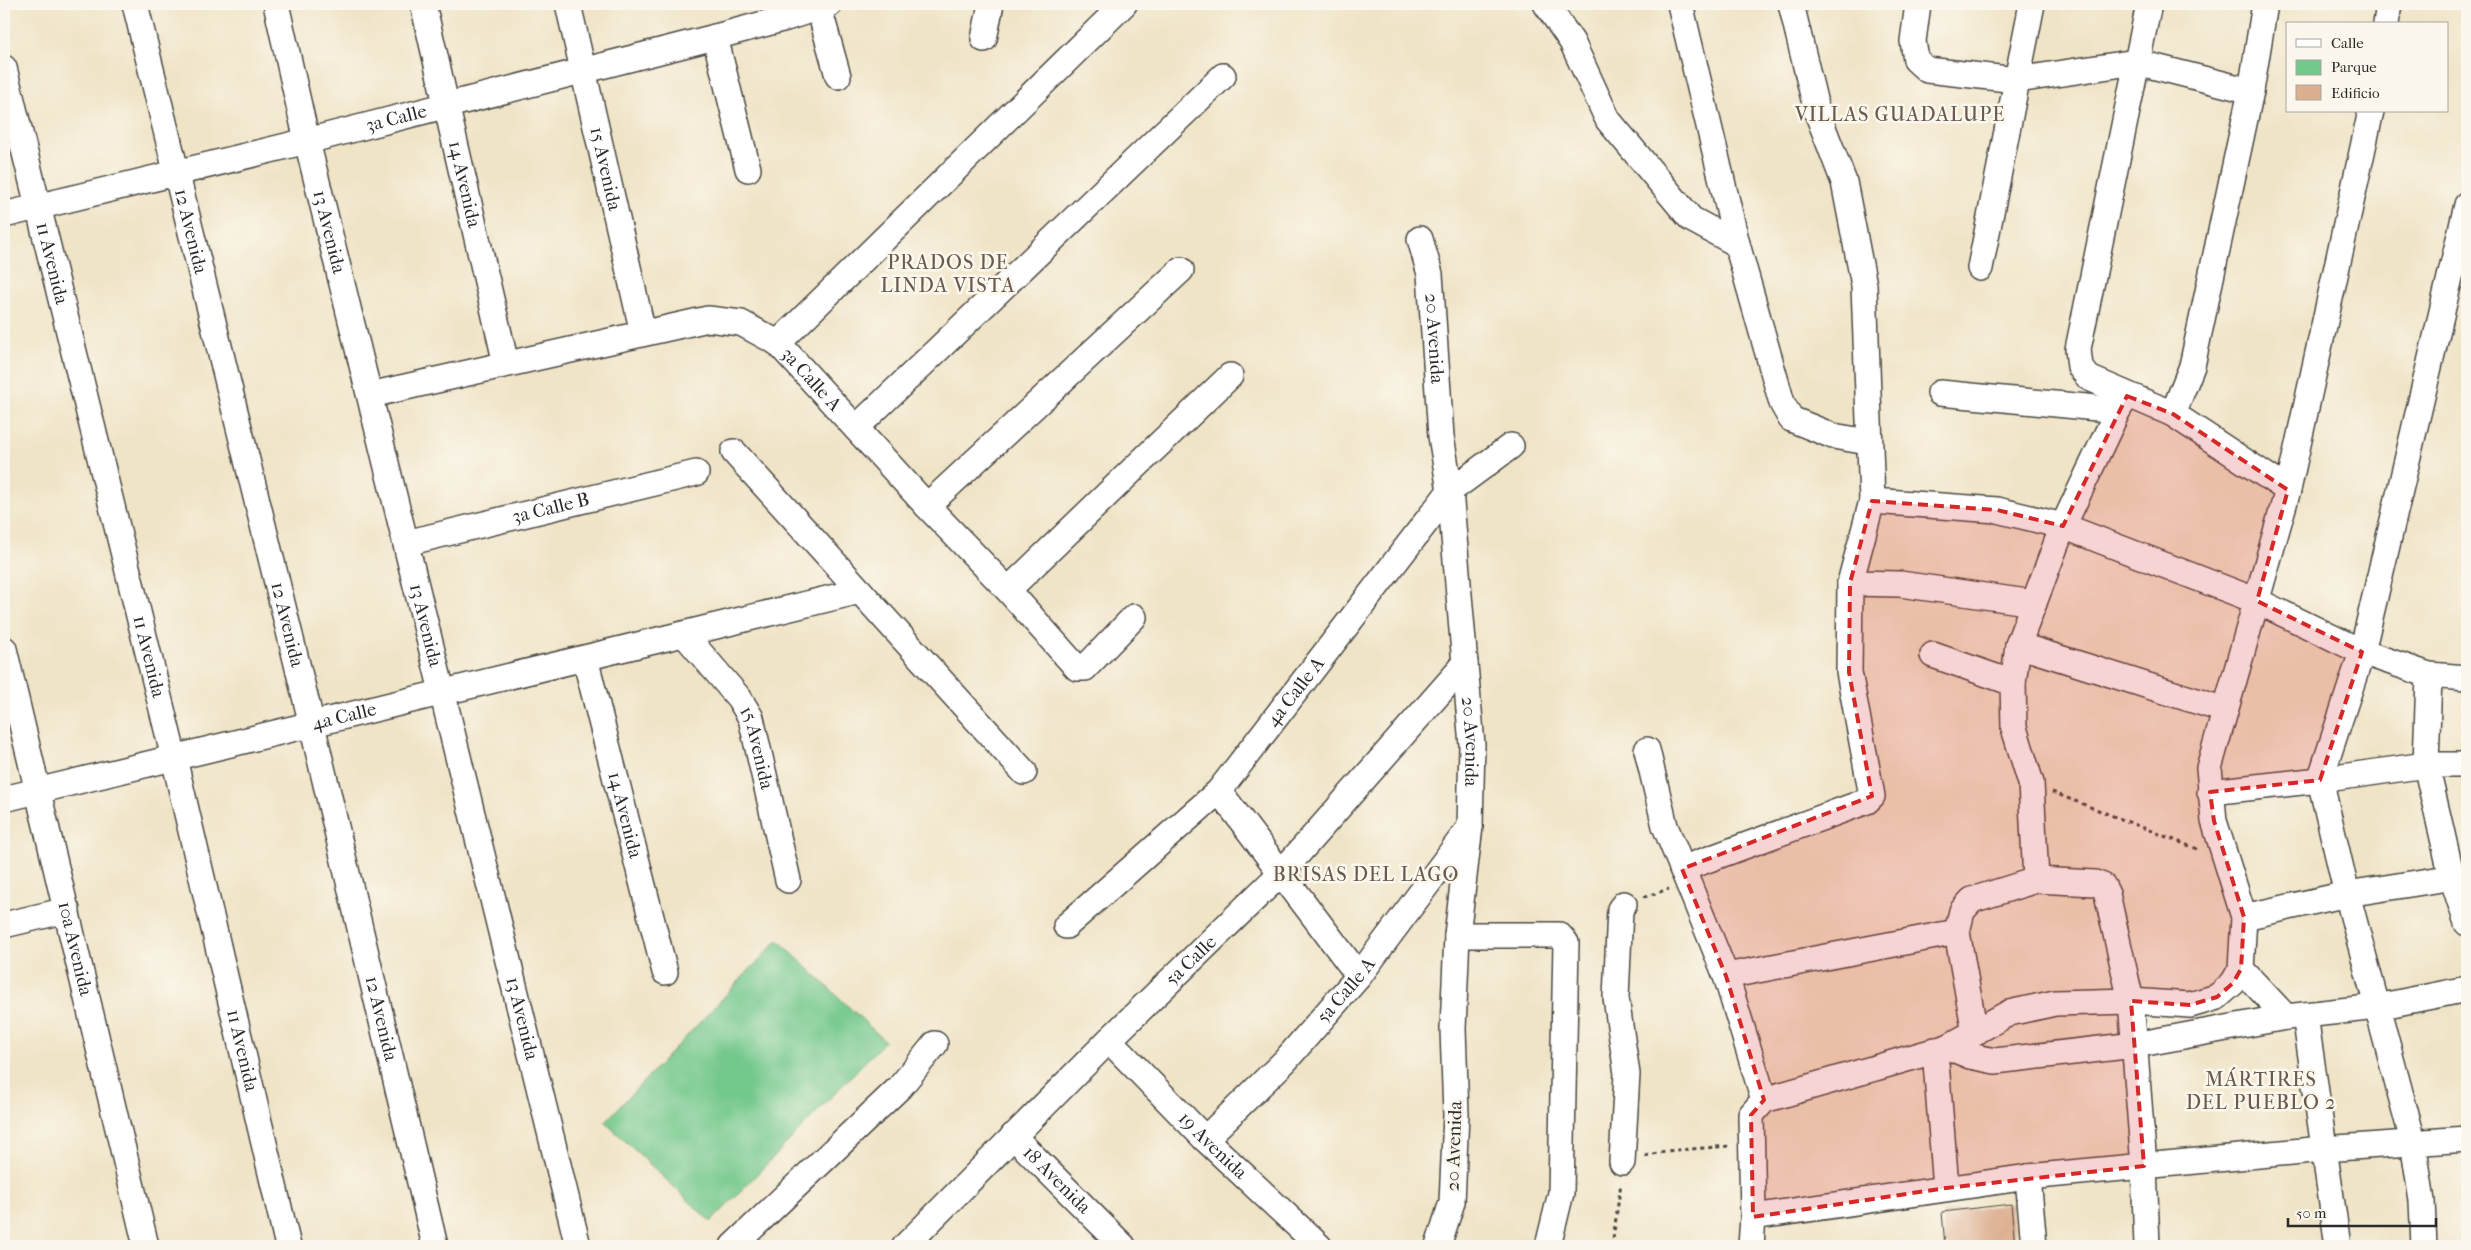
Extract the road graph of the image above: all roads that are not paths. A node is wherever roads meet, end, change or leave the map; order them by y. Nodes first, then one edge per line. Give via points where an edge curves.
1 (135, 4) edge
2 (276, 4) edge
3 (423, 4) edge
4 (568, 4) edge
5 (991, 4) edge
6 (1124, 4) edge
7 (1546, 4) edge
8 (1680, 4) edge
9 (1791, 4) edge
10 (1918, 4) edge
11 (2032, 4) edge
12 (2148, 4) edge
13 (2266, 4) edge
14 (2389, 4) edge
15 (824, 6) edge
16 (788, 11) edge
17 (2386, 22) edge
18 (715, 37) junction
19 (984, 38) dead end
20 (2136, 62) junction
21 (4, 68) edge
22 (584, 70) junction
23 (838, 76) dead end
24 (1223, 76) dead end
25 (2017, 80) junction
26 (2251, 91) junction
27 (445, 105) junction
28 (2371, 112) edge
29 (308, 141) junction
30 (748, 169) dead end
31 (176, 173) junction
32 (38, 206) junction
33 (2467, 206) edge
34 (4, 215) edge
35 (1420, 239) dead end
36 (1737, 244) junction
37 (1980, 268) dead end
38 (1181, 270) dead end
39 (643, 333) junction
40 (778, 343) junction
41 (506, 364) junction
42 (1230, 376) dead end
43 (1940, 393) dead end
44 (370, 394) junction
45 (2123, 403) junction
46 (2173, 414) junction
47 (856, 428) junction
48 (1868, 442) junction
49 (1511, 446) dead end
50 (734, 452) dead end
51 (696, 473) dead end
52 (1450, 490) junction
53 (2288, 490) junction
54 (1872, 501) junction
55 (927, 506) junction
56 (2063, 526) junction
57 (406, 543) junction
58 (1850, 583) junction
59 (1008, 590) junction
60 (860, 591) junction
61 (2257, 601) junction
62 (2034, 603) junction
63 (1134, 617) dead end
64 (684, 634) junction
65 (2018, 645) junction
66 (4, 649) edge
67 (2362, 652) junction
68 (1932, 655) dead end
69 (585, 658) junction
70 (1465, 664) junction
71 (2429, 675) junction
72 (2467, 678) edge
73 (2013, 683) junction
74 (443, 693) junction
75 (2225, 710) junction
76 (312, 725) junction
77 (1648, 750) dead end
78 (174, 758) junction
79 (2426, 765) junction
80 (2467, 765) edge
81 (1024, 772) dead end
82 (2320, 780) junction
83 (39, 791) junction
84 (1219, 791) junction
85 (2210, 792) junction
86 (4, 800) edge
87 (1470, 826) junction
88 (1280, 873) junction
89 (1685, 876) junction
90 (2460, 876) edge
91 (788, 880) dead end
92 (2036, 880) junction
93 (2347, 894) junction
94 (1624, 904) road end
95 (67, 910) junction
96 (2244, 917) junction
97 (2467, 923) edge
98 (4, 926) edge
99 (1066, 926) dead end
100 (1957, 932) junction
101 (1457, 935) junction
102 (2241, 969) junction
103 (665, 972) dead end
104 (1359, 976) junction
105 (1726, 976) junction
106 (2467, 989) edge
107 (2131, 1001) junction
108 (2377, 1007) junction
109 (2296, 1016) junction
110 (1975, 1032) junction
111 (1110, 1040) junction
112 (935, 1044) dead end
113 (2135, 1045) junction
114 (1942, 1049) junction
115 (1764, 1100) junction
116 (1014, 1136) junction
117 (1205, 1139) junction
118 (2467, 1139) edge
119 (2413, 1141) junction
120 (2323, 1148) junction
121 (1622, 1162) road end
122 (2144, 1166) junction
123 (2028, 1177) junction
124 (1946, 1188) junction
125 (1753, 1217) junction
126 (912, 1244) edge
127 (146, 1246) edge
128 (288, 1246) edge
129 (435, 1246) edge
130 (578, 1246) edge
131 (733, 1246) edge
132 (1123, 1246) edge
133 (1319, 1246) edge
134 (1438, 1246) edge
135 (1548, 1246) edge
136 (1751, 1246) edge
137 (2034, 1246) edge
138 (2147, 1246) edge
139 (2338, 1246) edge
140 (2424, 1246) edge

1 - 31 street, 12 Avenida
2 - 29 street, 13 Avenida
3 - 27 street, 14 Avenida
4 - 22 street, 15 Avenida
5 - 19 street
6 - 40 street
7 - 36 street via 1572,42 1608,120 1691,219
8 - 36 street
9 - 48 street via 1817,112 1844,182 1864,284
10 - 25 street via 1914,41 1916,60 1928,70
11 - 25 street
12 - 20 street
13 - 26 street
14 - 17 street
15 - 16 street, 3a Calle
15 - 23 street
16 - 18 street, 3a Calle
18 - 22 street, 3a Calle
18 - 30 street
20 - 25 street
20 - 26 street
20 - 45 street via 2078,349 2080,367 2089,378
21 - 32 street, 11 Avenida
22 - 27 street, 3a Calle
22 - 39 street, 15 Avenida
24 - 47 street
25 - 37 street
26 - 46 street via 2192,366
27 - 29 street, 3a Calle
27 - 41 street, 14 Avenida
28 - 53 street
29 - 31 street, 3a Calle
29 - 44 street, 13 Avenida
31 - 32 street, 3a Calle
31 - 76 street, 12 Avenida
32 - 34 street, 3a Calle
32 - 78 street, 11 Avenida
33 - 67 street
35 - 52 street, 20 Avenida via 1430,274 1441,436
36 - 48 street via 1782,403 1791,419 1833,436
38 - 55 street
39 - 40 street, 3a Calle A via 708,319 741,323
39 - 41 street, 3a Calle A
40 - 47 street, 3a Calle A
41 - 44 street, 3a Calle A
42 - 59 street
43 - 45 street
44 - 57 street, 13 Avenida
45 - 46 street
45 - 56 street
46 - 53 street
47 - 55 street, 3a Calle A
48 - 54 street
49 - 52 street, 4a Calle A
50 - 60 street
51 - 57 street, 3a Calle B
52 - 70 street, 20 Avenida
52 - 84 street, 4a Calle A
53 - 61 street
54 - 56 street via 1997,510
54 - 58 street
55 - 59 street, 3a Calle A
56 - 61 street
56 - 62 street
57 - 74 street, 13 Avenida
58 - 62 street via 1900,584
58 - 89 street via 1849,672 1872,796
59 - 63 street, 3a Calle A via 1076,668 1086,668
60 - 64 street, 4a Calle
60 - 81 street
61 - 67 street
61 - 75 street
62 - 65 street
64 - 69 street, 4a Calle
64 - 91 street, 15 Avenida via 739,698 751,718
65 - 73 street
65 - 75 street
66 - 83 street, 10a Avenida
67 - 71 street
67 - 82 street
68 - 73 street
69 - 74 street, 4a Calle
69 - 103 street, 14 Avenida
70 - 87 street, 20 Avenida via 1472,745
70 - 88 street, 5a Calle
71 - 72 street
71 - 79 street
73 - 92 street via 2014,728 2031,783
74 - 76 street, 4a Calle
74 - 130 street, 13 Avenida
75 - 85 street via 2209,768
76 - 78 street, 4a Calle
76 - 129 street, 12 Avenida
77 - 89 street via 1665,826
78 - 83 street, 4a Calle
78 - 128 street, 11 Avenida
79 - 80 street
79 - 82 street
79 - 90 street
82 - 85 street
82 - 93 street
83 - 86 street, 4a Calle
83 - 95 street, 10a Avenida
84 - 88 street
84 - 99 street, 4a Calle A
85 - 96 street via 2214,822
87 - 101 street, 20 Avenida
87 - 104 street, 5a Calle A
88 - 104 street
88 - 111 street, 5a Calle
89 - 105 street
90 - 93 street
90 - 97 street
92 - 100 street via 1972,900 1962,912
92 - 107 street via 2103,886
93 - 96 street
93 - 108 street
94 - 121 street via 1620,909 1616,998 1627,1074
95 - 98 street
95 - 127 street, 10a Avenida
96 - 102 street
100 - 105 street
100 - 110 street
101 - 134 street, 20 Avenida via 1452,1202
101 - 135 street via 1560,935 1566,942 1561,1193
102 - 107 street via 2233,983 2217,997 2208,1000 2190,1005
102 - 109 street
104 - 117 street, 5a Calle A via 1285,1062
105 - 115 street
106 - 108 street
107 - 110 street via 2055,1003 2009,1013
107 - 113 street
108 - 109 street
108 - 119 street
109 - 113 street
109 - 120 street
110 - 114 street
111 - 116 street, 5a Calle
111 - 117 street, 19 Avenida
112 - 131 street via 900,1087
113 - 114 street via 1995,1061
113 - 122 street
114 - 115 street
114 - 124 street
115 - 125 street via 1751,1115
116 - 126 street, 5a Calle
116 - 132 street, 18 Avenida
117 - 133 street, 19 Avenida
118 - 119 street
119 - 120 street
119 - 140 street via 2422,1201
120 - 122 street
120 - 139 street
122 - 123 street
122 - 138 street
123 - 124 street
123 - 137 street
124 - 125 street
125 - 136 street

